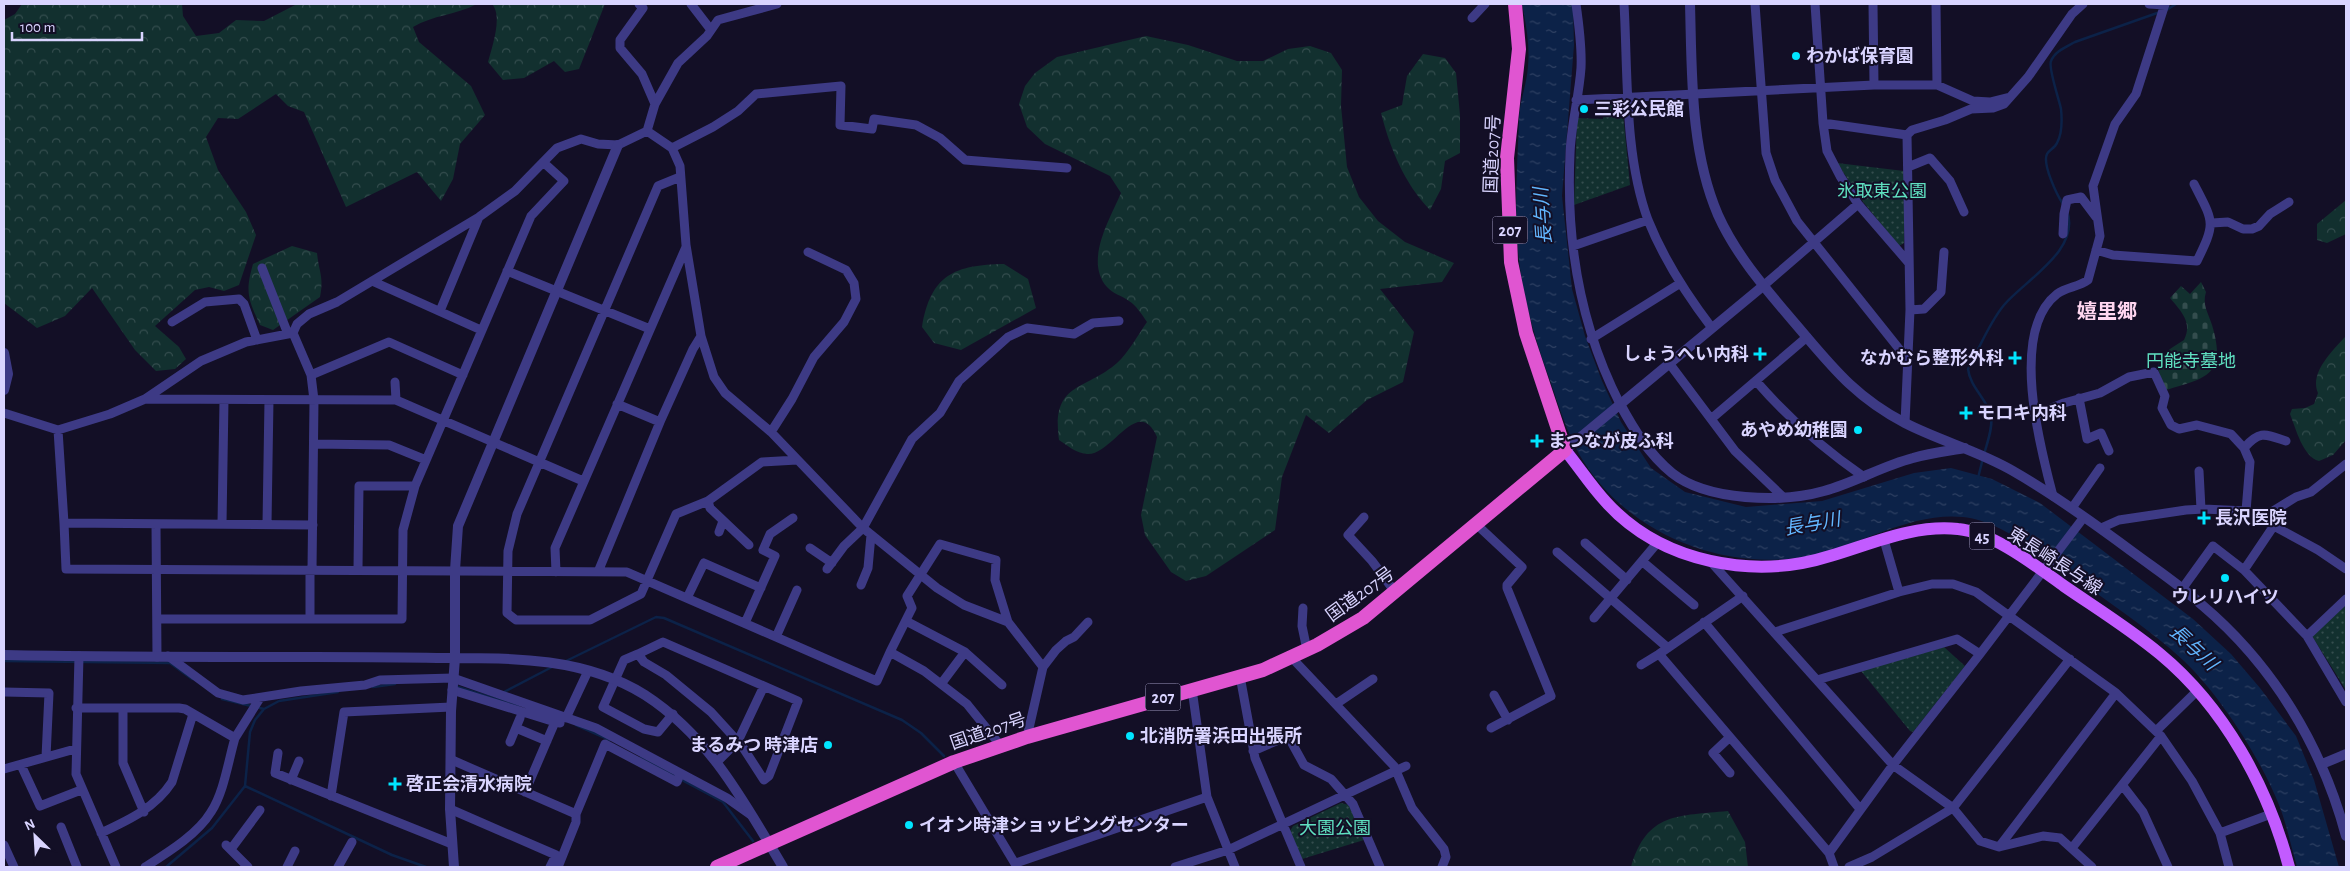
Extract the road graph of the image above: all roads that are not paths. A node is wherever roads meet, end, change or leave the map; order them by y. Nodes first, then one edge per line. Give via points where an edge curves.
1 (640, 4) edge
2 (691, 4) edge
3 (777, 4) edge
4 (1485, 4) edge
5 (1515, 4) edge
6 (1576, 4) edge
7 (1624, 4) edge
8 (1690, 4) edge
9 (1755, 4) edge
10 (1815, 4) edge
11 (1873, 4) edge
12 (1936, 4) edge
13 (2083, 4) edge
14 (2149, 4) edge
15 (2165, 5) edge
16 (1472, 18) dead end
17 (710, 30) junction
18 (1874, 85) junction
19 (1937, 85) junction
20 (1820, 87) junction
21 (1760, 92) junction
22 (1693, 93) junction
23 (2010, 97) junction
24 (1629, 98) junction
25 (1576, 100) junction
26 (655, 104) junction
27 (1823, 124) junction
28 (647, 131) junction
29 (1907, 135) junction
30 (618, 145) junction
31 (672, 148) junction
32 (544, 162) junction
33 (1067, 168) dead end
34 (1908, 168) junction
35 (680, 177) junction
36 (2194, 184) dead end
37 (2289, 202) dead end
38 (1858, 204) junction
39 (1964, 212) dead end
40 (479, 217) junction
41 (2096, 217) junction
42 (1648, 220) junction
43 (2212, 223) junction
44 (2064, 234) dead end
45 (1813, 242) junction
46 (686, 245) junction
47 (1573, 246) junction
48 (2096, 250) junction
49 (808, 252) dead end
50 (1944, 252) dead end
51 (1908, 262) junction
52 (262, 268) dead end
53 (507, 271) junction
54 (372, 282) junction
55 (1679, 284) junction
56 (1763, 286) junction
57 (557, 291) junction
58 (1910, 310) junction
59 (440, 311) junction
60 (604, 311) junction
61 (1120, 321) dead end
62 (172, 322) dead end
63 (1712, 328) junction
64 (650, 329) junction
65 (481, 330) junction
66 (290, 334) junction
67 (701, 336) junction
68 (1807, 337) junction
69 (1591, 339) junction
70 (257, 340) junction
71 (4, 353) edge
72 (1908, 360) junction
73 (1669, 363) junction
74 (310, 375) junction
75 (463, 375) junction
76 (1756, 381) junction
77 (395, 382) dead end
78 (4, 390) edge
79 (2079, 398) junction
80 (145, 399) junction
81 (224, 400) junction
82 (269, 400) junction
83 (314, 400) junction
84 (396, 400) junction
85 (617, 404) junction
86 (1619, 405) junction
87 (4, 413) edge
88 (2035, 415) junction
89 (1710, 419) junction
90 (445, 420) junction
91 (660, 422) junction
92 (1905, 423) junction
93 (58, 430) junction
94 (771, 432) junction
95 (493, 441) junction
96 (2286, 441) dead end
97 (314, 444) junction
98 (1568, 448) junction
99 (1966, 448) junction
100 (2244, 448) junction
101 (2109, 451) dead end
102 (426, 460) junction
103 (797, 460) junction
104 (540, 462) junction
105 (2346, 464) edge
106 (2100, 468) dead end
107 (2199, 471) dead end
108 (1864, 477) junction
109 (583, 480) junction
110 (416, 486) junction
111 (1782, 496) junction
112 (2053, 496) junction
113 (708, 501) junction
114 (2072, 508) junction
115 (2201, 509) junction
116 (2246, 511) junction
117 (1364, 517) dead end
118 (793, 518) dead end
119 (2260, 519) junction
120 (2081, 520) junction
121 (723, 522) junction
122 (64, 523) junction
123 (156, 524) junction
124 (222, 524) junction
125 (267, 524) junction
126 (1476, 524) junction
127 (313, 525) junction
128 (2273, 527) junction
129 (862, 528) junction
130 (2101, 528) junction
131 (719, 532) dead end
132 (871, 535) junction
133 (1884, 540) junction
134 (1658, 542) junction
135 (1585, 543) dead end
136 (749, 545) dead end
137 (810, 548) dead end
138 (1558, 552) dead end
139 (1643, 562) junction
140 (1711, 562) junction
141 (2044, 568) junction
142 (2346, 568) edge
143 (158, 569) junction
144 (358, 569) junction
145 (402, 569) junction
146 (311, 570) junction
147 (455, 570) junction
148 (2244, 570) junction
149 (506, 572) junction
150 (556, 572) junction
151 (598, 572) junction
152 (920, 574) junction
153 (647, 580) junction
154 (1627, 580) junction
155 (861, 585) dead end
156 (761, 588) junction
157 (2182, 589) junction
158 (797, 590) dead end
159 (1395, 592) junction
160 (1900, 592) junction
161 (1743, 596) junction
162 (687, 598) junction
163 (1611, 599) junction
164 (2346, 599) edge
165 (1694, 605) dead end
166 (1303, 608) dead end
167 (2008, 616) junction
168 (1594, 618) dead end
169 (157, 619) junction
170 (310, 619) junction
171 (906, 621) junction
172 (1008, 622) junction
173 (1088, 622) dead end
174 (1704, 622) junction
175 (745, 623) junction
176 (1775, 632) junction
177 (2307, 636) junction
178 (776, 637) junction
179 (1668, 648) junction
180 (1307, 650) junction
181 (890, 652) junction
182 (964, 652) junction
183 (638, 654) junction
184 (1659, 654) junction
185 (1980, 654) junction
186 (4, 655) edge
187 (168, 656) junction
188 (79, 657) junction
189 (157, 657) junction
190 (455, 658) junction
191 (1292, 658) junction
192 (2070, 659) junction
193 (1640, 665) dead end
194 (1043, 667) junction
195 (588, 671) junction
196 (1240, 676) junction
197 (453, 678) junction
198 (614, 679) junction
199 (1373, 679) dead end
200 (1817, 680) junction
201 (941, 684) junction
202 (1002, 684) dead end
203 (764, 686) junction
204 (1192, 689) junction
205 (452, 690) junction
206 (2197, 691) junction
207 (4, 692) edge
208 (2116, 693) junction
209 (1494, 695) dead end
210 (260, 698) junction
211 (2346, 702) edge
212 (1336, 704) junction
213 (451, 707) junction
214 (76, 708) junction
215 (123, 708) junction
216 (192, 714) junction
217 (673, 714) junction
218 (520, 718) dead end
219 (561, 720) junction
220 (1508, 720) junction
221 (516, 728) junction
222 (1491, 728) dead end
223 (2159, 734) junction
224 (1027, 737) junction
225 (1730, 737) junction
226 (234, 738) junction
227 (547, 741) junction
228 (738, 741) junction
229 (510, 742) dead end
230 (1000, 745) junction
231 (75, 749) junction
232 (1253, 751) junction
233 (278, 753) dead end
234 (2346, 754) edge
235 (46, 757) junction
236 (452, 760) junction
237 (299, 761) dead end
238 (718, 761) junction
239 (954, 762) junction
240 (2322, 764) junction
241 (21, 765) junction
242 (1893, 765) junction
243 (1406, 766) dead end
244 (4, 769) edge
245 (1395, 772) junction
246 (1730, 773) dead end
247 (680, 774) junction
248 (291, 780) junction
249 (2124, 786) junction
250 (81, 790) junction
251 (525, 792) junction
252 (1346, 795) junction
253 (331, 796) junction
254 (1207, 797) junction
255 (1953, 808) junction
256 (450, 809) junction
257 (260, 810) dead end
258 (1860, 810) junction
259 (144, 812) junction
260 (576, 814) junction
261 (2272, 814) junction
262 (752, 815) junction
263 (1282, 825) junction
264 (61, 827) dead end
265 (101, 833) junction
266 (2220, 833) junction
267 (2346, 836) edge
268 (352, 842) dead end
269 (452, 844) junction
270 (769, 844) junction
271 (4, 845) edge
272 (1999, 847) junction
273 (2072, 848) junction
274 (1228, 850) junction
275 (295, 851) dead end
276 (1829, 853) junction
277 (1016, 865) edge
278 (14, 867) edge
279 (77, 867) edge
280 (116, 867) edge
281 (145, 867) edge
282 (248, 867) edge
283 (287, 867) edge
284 (338, 867) edge
285 (454, 867) edge
286 (550, 867) edge
287 (558, 867) edge
288 (717, 867) edge
289 (783, 867) edge
290 (1175, 867) edge
291 (1235, 867) edge
292 (1301, 867) edge
293 (1380, 867) edge
294 (1442, 867) edge
295 (1834, 867) edge
296 (1849, 867) edge
297 (2092, 867) edge
298 (2168, 867) edge
299 (2229, 867) edge
300 (2289, 867) edge

1 - 26 street via 644,8 620,40 620,48 642,74
2 - 17 street
3 - 17 street via 722,18
4 - 16 street
5 - 98 highway, 国道207号 / 207 via 1519,49 1507,158 1511,262 1526,333
6 - 25 street via 1581,67
7 - 24 street
8 - 22 street
9 - 21 street
10 - 20 street
11 - 18 street
12 - 19 street
13 - 23 street
14 - 15 street
15 - 41 street via 2136,94 2115,124 2098,170 2093,186
17 - 26 street via 678,63
18 - 19 street
18 - 20 street
19 - 23 street via 1973,101 1990,102
20 - 21 street
20 - 27 street
21 - 22 street
21 - 45 street via 1766,153 1775,180 1786,204
22 - 24 street
22 - 56 street via 1702,161 1718,214 1731,240
23 - 29 street via 2004,104 1970,109 1912,130
24 - 25 street
24 - 42 street via 1632,144
25 - 47 street via 1570,152 1569,203
26 - 28 street
27 - 29 street
27 - 38 street via 1827,151
28 - 30 street
28 - 31 street
29 - 34 street
30 - 32 street via 581,139 571,141 557,148
30 - 57 street
31 - 33 street via 738,111 756,94 841,86 840,125 872,129 874,119 916,125 940,138 965,160
31 - 35 street via 680,166
32 - 40 street via 515,191
32 - 53 street via 564,181 531,216
34 - 39 street via 1930,158 1950,181
34 - 51 street
35 - 46 street
35 - 60 street via 658,186
36 - 43 street
37 - 43 street via 2252,229 2243,229 2228,222
38 - 45 street
38 - 51 street
40 - 54 street
40 - 59 street
41 - 44 street via 2081,197 2070,198 2064,214
41 - 48 street via 2100,236
42 - 47 street
42 - 55 street
43 - 48 street via 2212,231 2197,260 2113,255
45 - 56 street
45 - 72 street
46 - 64 street
46 - 67 street
47 - 69 street via 1580,298
48 - 88 street via 2088,280 2056,294 2039,316 2031,366
49 - 94 street via 846,270 854,283 856,299 844,322 814,357
50 - 58 street via 1941,292 1924,309
51 - 58 street
52 - 66 street
53 - 57 street
53 - 65 street
54 - 59 street
54 - 66 street via 309,314
55 - 63 street
55 - 69 street
56 - 63 street
56 - 68 street
57 - 60 street
57 - 95 street
58 - 72 street
59 - 65 street
60 - 64 street
60 - 104 street
61 - 129 street via 1093,324 1074,334 1026,328 1008,338 959,381 940,413 912,439
62 - 70 street via 205,302 239,299 244,304
63 - 73 street
64 - 85 street
65 - 75 street
66 - 70 street
66 - 74 street
67 - 91 street via 692,349
67 - 94 street via 714,377 725,393
68 - 76 street
68 - 92 street via 1833,370 1860,395
69 - 86 street
70 - 80 street via 201,361
71 - 78 street via 8,374
72 - 92 street
73 - 86 street
73 - 89 street
74 - 75 street via 389,342
74 - 83 street
75 - 90 street
76 - 89 street
76 - 108 street via 1786,416 1827,452
77 - 84 street
79 - 88 street
79 - 100 street via 2100,393 2129,377 2154,372 2165,396 2162,408 2172,425 2179,429 2197,426 2231,434
79 - 101 street via 2087,439 2101,433
80 - 81 street
80 - 93 street
81 - 82 street
81 - 124 street
82 - 83 street
82 - 125 street
83 - 84 street
83 - 97 street
84 - 90 street
85 - 91 street
85 - 109 street
86 - 98 street
86 - 111 street via 1651,454 1674,474 1706,490 1744,497
87 - 93 street
88 - 112 street
89 - 111 street via 1735,451
90 - 95 street
90 - 102 street
91 - 151 street
92 - 99 street
93 - 122 street
94 - 103 street
95 - 104 street
95 - 147 street via 458,526
96 - 100 street via 2265,434 2254,436
97 - 102 street via 389,445
97 - 127 street
98 - 126 highway, 国道207号 / 207
98 - 134 main road, 東長崎長与線 / 45 via 1607,503
99 - 108 street via 1912,458
99 - 112 street
100 - 116 street via 2250,462
102 - 110 street
103 - 113 street via 762,462
103 - 129 street
104 - 109 street
104 - 149 street via 511,530
105 - 119 street via 2311,492 2296,497
106 - 114 street
107 - 115 street
108 - 111 street via 1822,492
109 - 150 street via 555,548
110 - 144 street via 359,486
110 - 145 street via 403,530
112 - 114 street
113 - 121 street
113 - 153 street via 676,514
114 - 120 street
115 - 116 street
115 - 130 street via 2119,520
116 - 119 street
117 - 159 street via 1348,535
118 - 156 street via 770,534 764,550 775,556
119 - 128 street
120 - 130 street
120 - 141 street
121 - 131 street
121 - 136 street
122 - 123 street
122 - 143 street via 66,569
123 - 124 street
123 - 143 street
124 - 125 street
125 - 127 street
126 - 159 highway, 国道207号 / 207
126 - 220 street via 1522,567 1507,585 1551,696
127 - 146 street
128 - 142 street
128 - 148 street
129 - 132 street
129 - 137 street via 829,566
130 - 157 street
132 - 152 street
132 - 155 street via 868,568
133 - 140 main road, 東長崎長与線 / 45 via 1788,567
133 - 141 main road, 東長崎長与線 / 45 via 1920,530 1958,529 1987,538
133 - 160 street
134 - 139 street
134 - 140 main road, 東長崎長与線 / 45
135 - 154 street
138 - 163 street
139 - 154 street
139 - 165 street
140 - 161 street
141 - 167 street
141 - 206 main road, 東長崎長与線 / 45 via 2159,653
143 - 146 street
143 - 169 street
144 - 145 street
144 - 146 street
145 - 147 street
145 - 170 street via 402,619
146 - 170 street
147 - 149 street
147 - 190 street
148 - 157 street via 2213,546
148 - 177 street
149 - 150 street
149 - 153 street via 507,613 516,620 590,620 641,594
150 - 151 street
151 - 153 street via 627,572
152 - 171 street via 907,596 912,608
152 - 172 street via 964,605
152 - 172 street via 940,544 996,560 995,580
153 - 162 street
154 - 163 street
156 - 162 street via 704,563
156 - 175 street
157 - 240 street via 2246,646 2276,685
158 - 178 street
159 - 180 highway, 国道207号 / 207 via 1363,618
160 - 167 street via 1932,584 1953,584 1976,592
160 - 176 street
161 - 174 street
161 - 176 street
162 - 175 street
163 - 168 street
163 - 179 street
164 - 177 street
166 - 180 street via 1302,626
167 - 185 street
167 - 192 street
169 - 170 street
169 - 189 street
171 - 181 street
171 - 182 street
172 - 194 street
173 - 194 street via 1056,650
174 - 179 street
174 - 258 street
175 - 178 street
176 - 200 street
177 - 211 street
178 - 181 street via 877,681
179 - 184 street
180 - 191 highway, 国道207号 / 207
181 - 201 street
182 - 201 street
182 - 202 street
183 - 198 street via 624,660
183 - 203 street via 663,642
183 - 228 street via 644,662 666,675 711,712
184 - 193 street
184 - 225 street
185 - 200 street via 1957,639
185 - 242 street
186 - 188 street
187 - 189 street
187 - 190 street
187 - 210 street via 218,693 243,700
188 - 189 street
188 - 214 street
190 - 195 street via 536,660
190 - 197 street
191 - 196 highway, 国道207号 / 207
191 - 212 street
192 - 208 street
192 - 255 street
194 - 224 street
195 - 198 street
195 - 219 street
196 - 204 highway, 国道207号 / 207
196 - 232 street
197 - 205 street
197 - 210 street via 380,680 365,685
197 - 219 street
198 - 217 street
198 - 217 street via 603,707 644,729 658,732
199 - 212 street
200 - 242 street
201 - 230 street via 968,704
203 - 228 street
203 - 228 street via 798,700 769,776 764,780
204 - 224 highway, 国道207号 / 207
204 - 254 street
205 - 213 street
205 - 219 street
206 - 223 street
206 - 261 main road, 東長崎長与線 / 45 via 2243,754
207 - 235 street via 49,693
208 - 223 street
208 - 272 street
209 - 220 street
210 - 226 street
212 - 245 street via 1394,766
213 - 236 street
213 - 253 street via 344,712
214 - 215 street
214 - 231 street
215 - 216 street via 179,708
215 - 259 street via 122,763
216 - 226 street
216 - 259 street via 172,782
217 - 238 street
218 - 221 street
219 - 227 street
219 - 247 street via 596,728
220 - 222 street
221 - 227 street
221 - 229 street
223 - 249 street
223 - 266 street via 2192,781
224 - 230 highway, 国道207号 / 207
225 - 246 street via 1713,753
225 - 276 street
226 - 281 street via 211,812 178,843
227 - 251 street
228 - 238 street
230 - 239 highway, 国道207号 / 207
231 - 235 street
231 - 250 street via 76,774
232 - 252 street via 1288,736 1304,765 1331,778
232 - 263 street
233 - 248 street via 275,773
234 - 240 street
235 - 241 street
236 - 251 street
236 - 256 street
237 - 248 street
238 - 262 street
239 - 270 highway, 国道207号 / 207
239 - 277 street
240 - 267 street via 2336,798
241 - 244 street
241 - 250 street via 40,806
242 - 255 street
242 - 258 street
243 - 245 street
245 - 252 street
245 - 294 street via 1412,808 1444,849 1446,857
247 - 260 street via 677,782 605,744
247 - 262 street
248 - 253 street
249 - 273 street
249 - 298 street via 2143,812
250 - 265 street
251 - 260 street
252 - 263 street
252 - 293 street
253 - 269 street
254 - 274 street
254 - 277 street
255 - 272 street via 1980,841
255 - 296 street via 1872,857
256 - 269 street
256 - 286 street via 556,855
257 - 282 street via 228,847
258 - 276 street
259 - 265 street
260 - 287 street via 576,822
261 - 266 street
261 - 300 main road, 東長崎長与線 / 45
262 - 270 street
263 - 274 street
263 - 292 street
264 - 279 street
265 - 280 street
266 - 299 street
268 - 284 street
269 - 285 street
270 - 288 highway, 国道207号 / 207
270 - 289 street
271 - 278 street
272 - 273 street via 2043,836 2060,838
273 - 297 street
274 - 290 street
274 - 291 street
275 - 283 street
276 - 295 street

